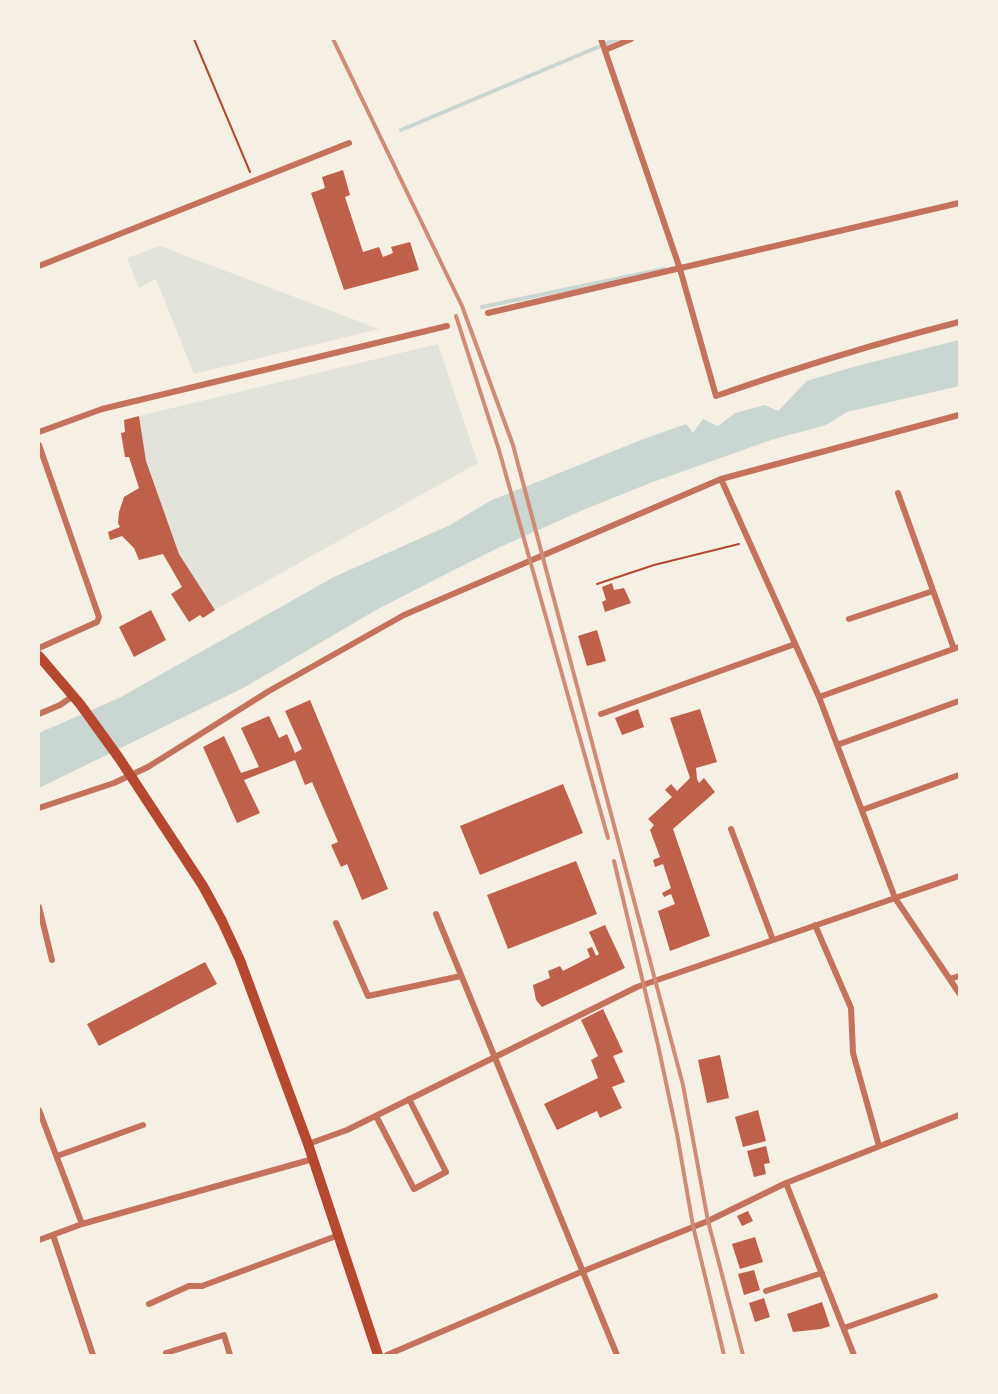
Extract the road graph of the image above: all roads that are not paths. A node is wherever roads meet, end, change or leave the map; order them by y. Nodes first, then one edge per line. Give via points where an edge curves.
1 (601, 39) edge
2 (631, 39) edge
3 (604, 50) junction
4 (349, 143) dead end
5 (959, 203) edge
6 (39, 266) edge
7 (680, 269) junction
8 (488, 313) dead end
9 (959, 322) edge
10 (447, 326) dead end
11 (959, 415) edge
12 (39, 432) edge
13 (39, 446) edge
14 (721, 479) junction
15 (898, 493) dead end
16 (933, 591) junction
17 (849, 619) dead end
18 (795, 644) junction
19 (39, 648) edge
20 (956, 648) edge
21 (39, 656) edge
22 (819, 697) junction
23 (77, 700) junction
24 (959, 701) edge
25 (39, 714) edge
26 (601, 714) dead end
27 (837, 745) junction
28 (959, 775) edge
29 (129, 776) junction
30 (39, 808) edge
31 (862, 810) junction
32 (731, 829) dead end
33 (959, 876) edge
34 (895, 898) junction
35 (39, 907) edge
36 (436, 914) dead end
37 (336, 923) dead end
38 (815, 925) junction
39 (772, 940) junction
40 (52, 960) dead end
41 (461, 976) junction
42 (959, 976) edge
43 (950, 979) junction
44 (959, 993) edge
45 (494, 1057) junction
46 (409, 1099) junction
47 (39, 1110) edge
48 (959, 1115) edge
49 (376, 1116) junction
50 (144, 1125) dead end
51 (308, 1144) junction
52 (879, 1146) junction
53 (57, 1156) junction
54 (314, 1158) junction
55 (786, 1183) junction
56 (82, 1224) junction
57 (53, 1235) junction
58 (339, 1235) junction
59 (39, 1240) edge
60 (581, 1272) junction
61 (822, 1273) junction
62 (766, 1291) dead end
63 (935, 1296) dead end
64 (149, 1304) dead end
65 (844, 1328) junction
66 (93, 1355) edge
67 (167, 1355) edge
68 (230, 1355) edge
69 (378, 1355) edge
70 (387, 1355) edge
71 (617, 1355) edge
72 (854, 1355) edge

1 - 3 street
2 - 3 street
3 - 7 street
4 - 6 street
5 - 7 street
7 - 8 street
7 - 9 street via 716,396 789,370
10 - 12 street via 102,409
11 - 14 street
13 - 19 street via 99,617 97,622
14 - 18 street
14 - 29 street via 404,615
15 - 16 street
16 - 17 street
16 - 20 street
18 - 22 street
18 - 26 street
20 - 22 street
21 - 23 highway
22 - 27 street
23 - 25 street
23 - 29 highway
24 - 27 street
27 - 31 street
28 - 31 street
29 - 30 street
29 - 51 highway via 197,876 222,921
31 - 34 street
32 - 39 street
33 - 34 street
34 - 38 street
34 - 43 street
35 - 40 street
36 - 41 street
37 - 41 street via 368,996
38 - 39 street
38 - 52 street via 851,1008 853,1053
39 - 45 street via 637,987
41 - 45 street
42 - 43 street
43 - 44 street
45 - 46 street
45 - 60 street
46 - 49 street
46 - 49 street via 446,1172 414,1190
47 - 53 street
48 - 52 street
49 - 51 street
50 - 53 street
51 - 54 highway
52 - 55 street
53 - 56 street
54 - 56 street
54 - 58 highway
55 - 60 street via 708,1221
55 - 61 street
56 - 57 street
57 - 59 street
57 - 66 street
58 - 64 street via 202,1286 189,1286
58 - 69 highway
60 - 70 street
60 - 71 street
61 - 62 street
61 - 65 street
63 - 65 street
65 - 72 street
67 - 68 street via 224,1335

